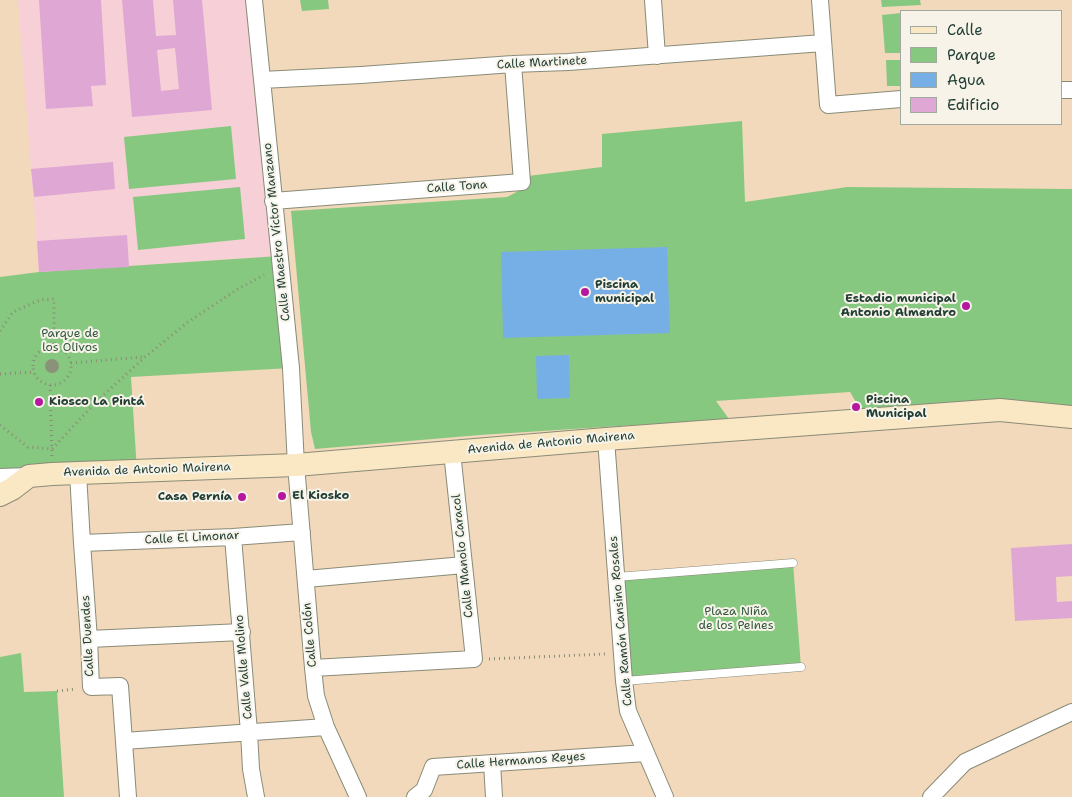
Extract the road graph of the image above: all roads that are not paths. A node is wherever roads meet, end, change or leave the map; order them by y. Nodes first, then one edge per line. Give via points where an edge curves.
1 (254, 0) edge
2 (653, 0) edge
3 (820, 0) edge
4 (823, 43) junction
5 (657, 56) junction
6 (513, 64) junction
7 (262, 80) junction
8 (900, 99) edge
9 (273, 201) junction
10 (1072, 417) edge
11 (606, 439) junction
12 (452, 452) junction
13 (296, 465) junction
14 (78, 473) junction
15 (29, 476) junction
16 (0, 478) edge
17 (0, 495) edge
18 (302, 532) junction
19 (233, 537) junction
20 (82, 543) junction
21 (793, 563) dead end
22 (464, 565) junction
23 (616, 576) junction
24 (306, 578) junction
25 (242, 632) junction
26 (89, 639) junction
27 (801, 667) dead end
28 (313, 668) junction
29 (624, 680) junction
30 (1072, 712) edge
31 (326, 727) junction
32 (249, 732) junction
33 (124, 741) junction
34 (646, 753) junction
35 (492, 763) junction
36 (662, 796) edge
37 (128, 797) edge
38 (256, 797) edge
39 (358, 797) edge
40 (415, 797) edge
41 (494, 797) edge
42 (931, 797) edge

1 - 7 street, Calle Maestro Víctor Manzano
2 - 5 street
3 - 4 street
4 - 5 street, Calle Martinete
4 - 8 street via 828,105
5 - 6 street, Calle Martinete
6 - 7 street, Calle Martinete
6 - 9 street, Calle Tona via 522,182
7 - 9 street, Calle Maestro Víctor Manzano
9 - 13 street, Calle Maestro Víctor Manzano via 291,368
10 - 11 street, Avenida de Antonio Mairena via 1000,410
11 - 12 street, Avenida de Antonio Mairena
11 - 23 street, Calle Ramón Cansino Rosales
12 - 13 street, Avenida de Antonio Mairena
12 - 22 street, Calle Manolo Caracol
13 - 14 street, Avenida de Antonio Mairena
13 - 18 street, Calle Colón
14 - 15 street, Avenida de Antonio Mairena
14 - 20 street, Calle Duendes
15 - 16 street, Avenida de Antonio Mairena
15 - 17 street
18 - 19 street, Calle El Limonar
18 - 24 street, Calle Colón
19 - 20 street, Calle El Limonar
19 - 25 street, Calle Valle Molino
20 - 26 street, Calle Duendes
21 - 23 lane
22 - 24 street
22 - 28 street, Calle Manolo Caracol via 474,660
23 - 29 street, Calle Ramón Cansino Rosales
24 - 28 street, Calle Colón
25 - 26 street
25 - 32 street, Calle Valle Molino
26 - 33 street, Calle Duendes via 91,688 120,686
27 - 29 lane
28 - 31 street, Calle Colón via 316,696
29 - 34 street, Calle Ramón Cansino Rosales via 628,711
30 - 42 street via 965,762
31 - 32 street
31 - 39 street, Calle Colón
32 - 33 street
32 - 38 street, Calle Valle Molino
33 - 37 street, Calle Duendes
34 - 35 street, Calle Hermanos Reyes
34 - 36 street, Calle Ramón Cansino Rosales
35 - 40 street, Calle Hermanos Reyes via 433,766 424,790
35 - 41 street

